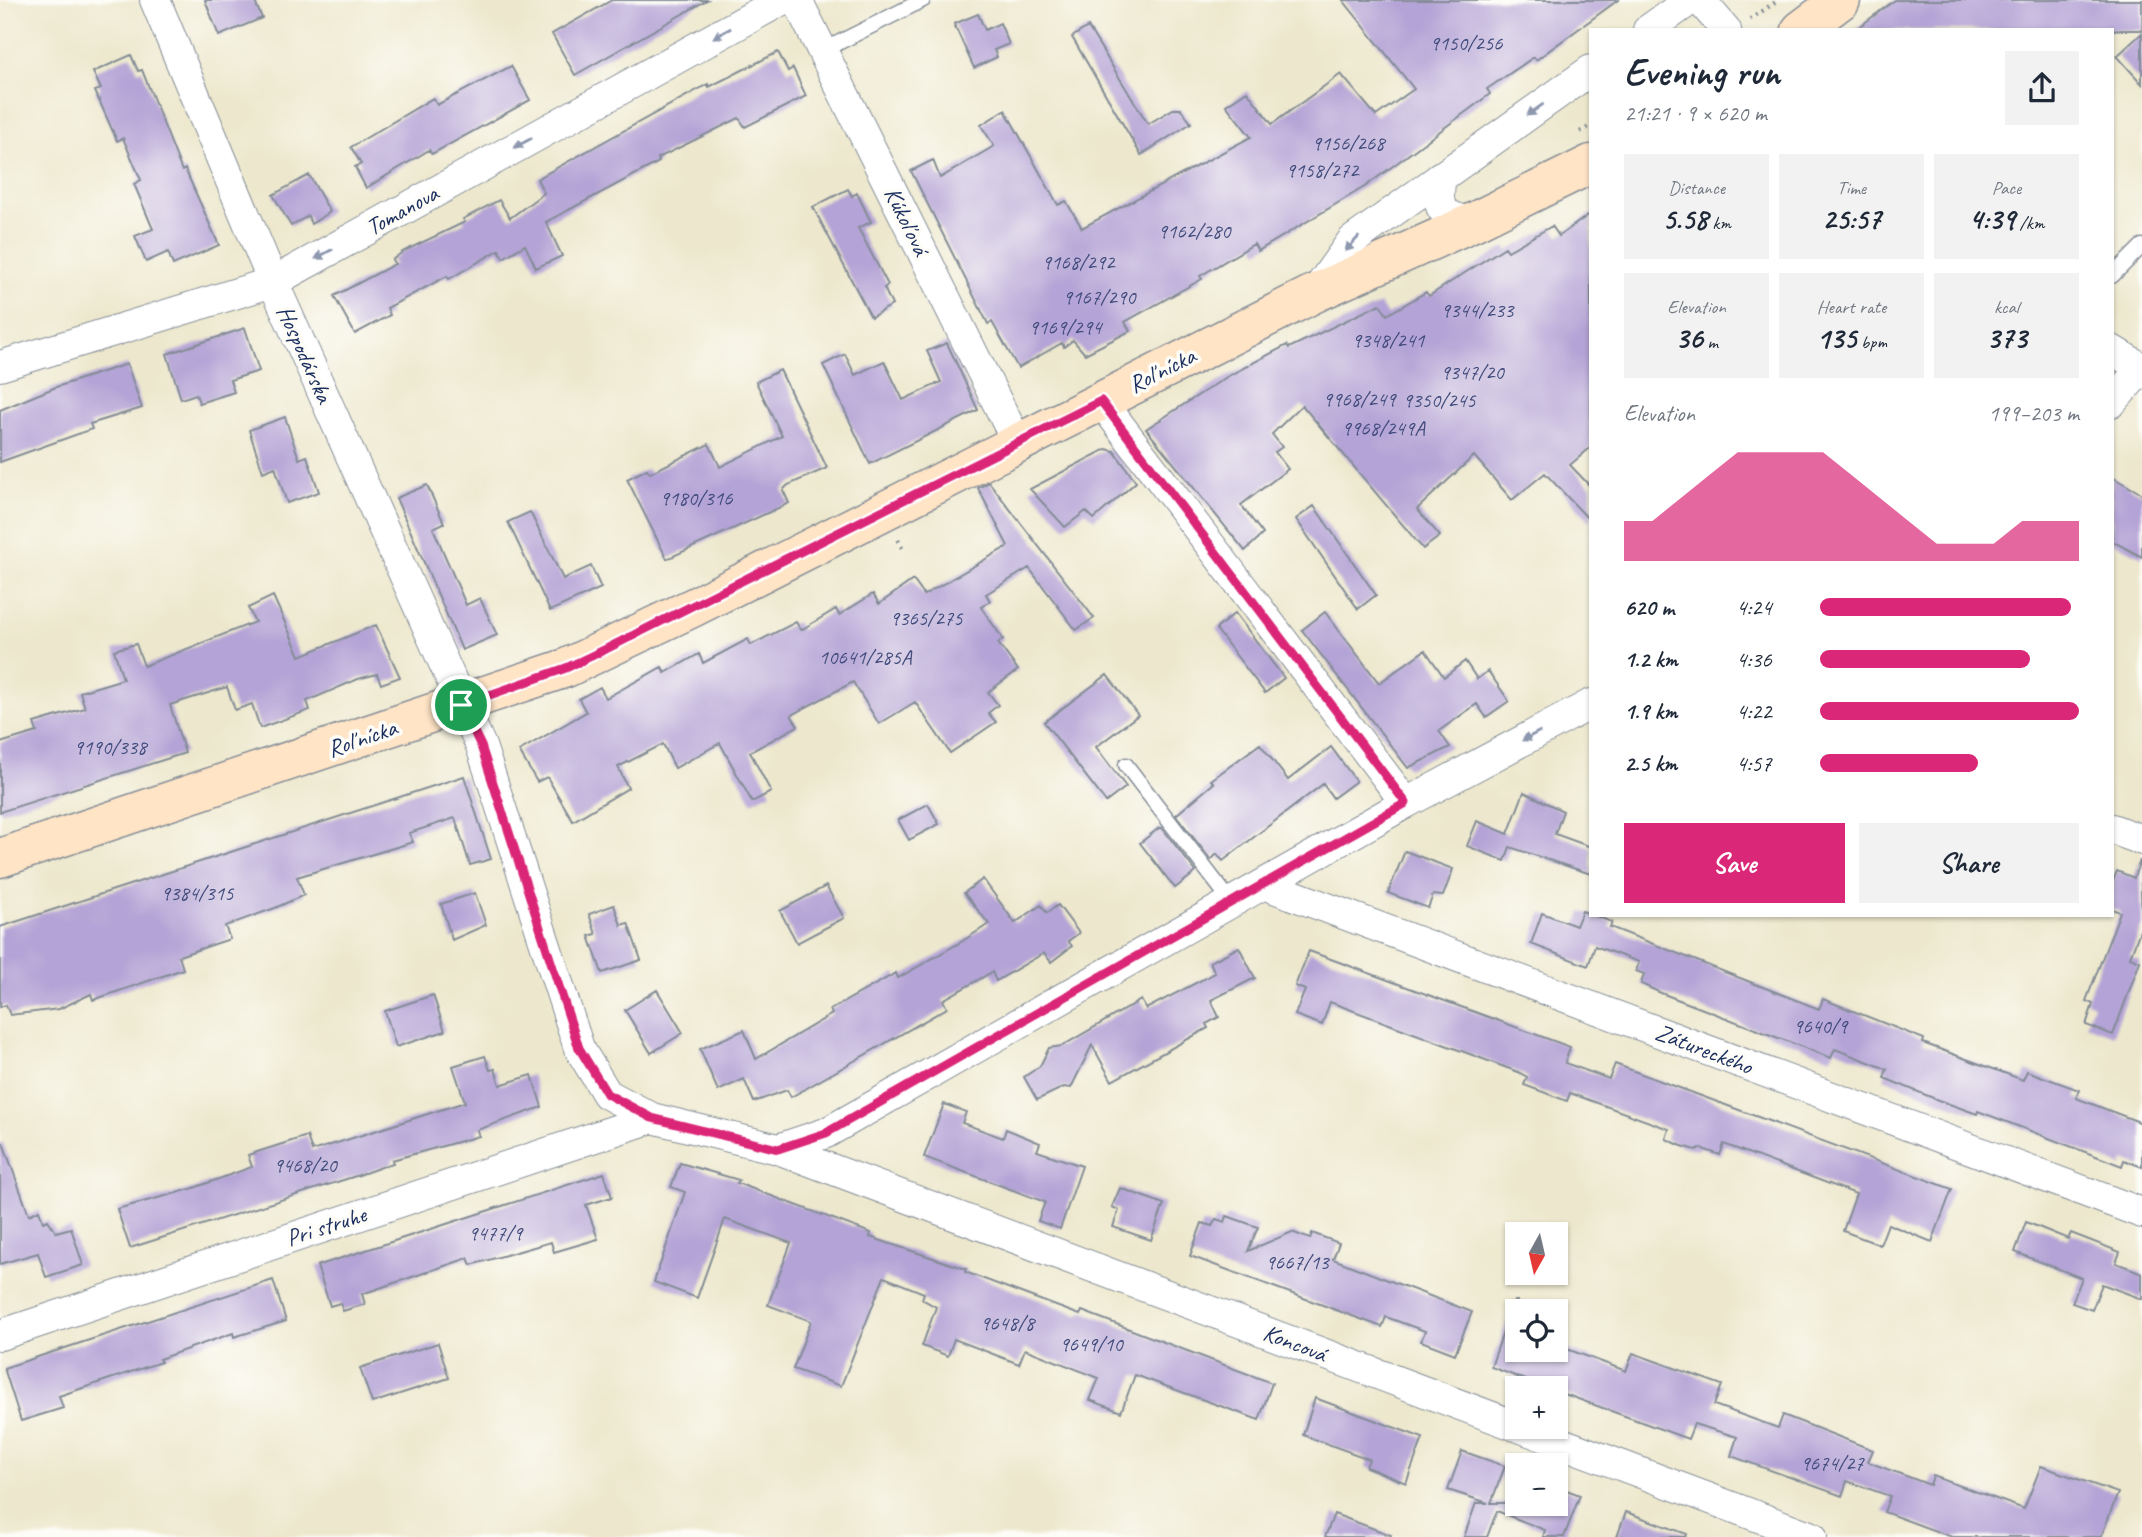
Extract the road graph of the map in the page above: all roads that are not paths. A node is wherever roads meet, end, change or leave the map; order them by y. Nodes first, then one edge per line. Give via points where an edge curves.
1 (155, 0) edge
2 (782, 0) edge
3 (797, 0) edge
4 (923, 0) edge
5 (1690, 0) edge
6 (1700, 0) edge
7 (1841, 0) edge
8 (1736, 26) edge
9 (1651, 28) edge
10 (1804, 28) edge
11 (822, 51) junction
12 (1589, 71) edge
13 (1589, 165) edge
14 (1441, 176) junction
15 (1471, 223) junction
16 (2142, 246) edge
17 (2114, 274) edge
18 (273, 282) junction
19 (1315, 293) junction
20 (2114, 351) edge
21 (0, 366) edge
22 (2142, 368) edge
23 (2114, 400) edge
24 (1101, 401) junction
25 (1017, 442) junction
26 (461, 705) junction
27 (1589, 705) edge
28 (1126, 765) dead end
29 (1406, 803) junction
30 (2114, 830) edge
31 (2142, 840) edge
32 (0, 858) edge
33 (1266, 885) junction
34 (1232, 903) junction
35 (652, 1118) junction
36 (778, 1149) junction
37 (2142, 1213) edge
38 (0, 1335) edge
39 (1812, 1537) edge

1 - 18 street, Hospodárska
2 -> 18 street, Tomanova
3 - 11 street, Kúkoľová
4 - 11 lane
5 - 9 street
6 - 8 street
7 - 10 street
11 - 25 street, Kúkoľová
12 -> 14 street, Roľnícka
13 - 15 street, Roľnícka
14 - 15 street via 1440,208 1450,217
14 -> 19 street, Roľnícka via 1352,241
15 - 19 street, Roľnícka
16 - 17 lane
18 - 21 street, Tomanova
18 - 26 street, Hospodárska
19 - 24 street, Roľnícka
20 - 22 street
22 - 23 street
24 - 25 street, Roľnícka
24 - 29 street
25 - 26 street, Roľnícka via 616,645
26 - 32 street, Roľnícka
26 - 35 street via 481,746 579,1048 607,1094
27 -> 29 street
28 - 34 lane
29 - 33 street
30 - 31 street
33 - 34 street
33 - 37 street, Zátureckého
34 - 36 street via 826,1133
35 - 36 street, Koncová
35 - 38 street, Pri struhe
36 - 39 street, Koncová

